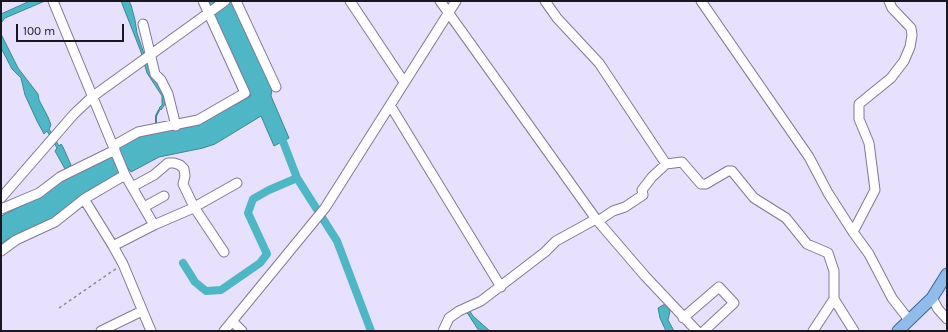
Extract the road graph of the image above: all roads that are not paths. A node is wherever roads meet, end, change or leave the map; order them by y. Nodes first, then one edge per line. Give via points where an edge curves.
1 (53, 1) edge
2 (203, 1) edge
3 (225, 1) edge
4 (236, 1) edge
5 (350, 1) edge
6 (440, 1) edge
7 (456, 1) edge
8 (545, 1) edge
9 (700, 1) edge
10 (889, 1) edge
11 (211, 11) junction
12 (448, 13) junction
13 (143, 24) dead end
14 (150, 55) junction
15 (404, 82) junction
16 (276, 87) dead end
17 (92, 97) junction
18 (390, 105) junction
19 (176, 126) junction
20 (115, 150) junction
21 (666, 164) junction
22 (124, 173) junction
23 (236, 184) dead end
24 (132, 187) junction
25 (164, 196) dead end
26 (1, 198) edge
27 (84, 199) junction
28 (144, 207) junction
29 (194, 207) junction
30 (1, 209) edge
31 (597, 220) junction
32 (154, 225) junction
33 (853, 232) junction
34 (114, 246) junction
35 (1, 251) edge
36 (224, 252) dead end
37 (947, 274) edge
38 (501, 287) junction
39 (932, 298) junction
40 (834, 299) junction
41 (142, 311) junction
42 (683, 318) junction
43 (947, 319) edge
44 (909, 320) junction
45 (232, 321) junction
46 (101, 331) edge
47 (151, 331) edge
48 (224, 331) edge
49 (242, 331) edge
50 (443, 331) edge
51 (697, 331) edge
52 (704, 331) edge
53 (813, 331) edge
54 (854, 331) edge
55 (898, 331) edge

1 - 17 street
2 - 11 street
3 - 11 street
4 - 16 street
5 - 15 street
6 - 12 street
7 - 12 street
8 - 21 street via 557,18 599,63
9 - 33 street via 809,157
10 - 33 street via 910,28 912,35 904,61 891,78 859,104 859,119 869,143 875,190
11 - 14 street
11 - 19 street via 245,94 198,120
12 - 15 street
12 - 31 street
13 - 14 street
14 - 17 street
14 - 19 street via 155,74 168,94
15 - 18 street
17 - 20 street
17 - 26 street
18 - 38 street
18 - 45 street via 325,208
19 - 20 street via 138,132
20 - 22 street
20 - 30 street via 60,177 39,193
21 - 31 street via 642,190 643,195
21 - 40 street via 682,162 698,182 706,184 732,171 754,198 786,218 807,244 828,253 834,271
22 - 24 street
22 - 27 street
23 - 29 street
24 - 28 street
24 - 29 street via 154,175 168,163 174,163 184,169 183,184
25 - 28 street
27 - 34 street
27 - 35 street via 55,222 16,240
28 - 32 street
29 - 32 street
29 - 36 street
31 - 38 street via 556,241
31 - 42 street
32 - 34 street
33 - 44 street via 870,254 892,298
34 - 41 street
37 - 39 main road
38 - 50 street via 481,301 454,314
39 - 43 street
39 - 44 main road
40 - 53 street
40 - 54 street
41 - 46 street
41 - 47 street
42 - 51 street
42 - 52 street via 719,287 734,303
44 - 55 main road
45 - 48 street
45 - 49 street

